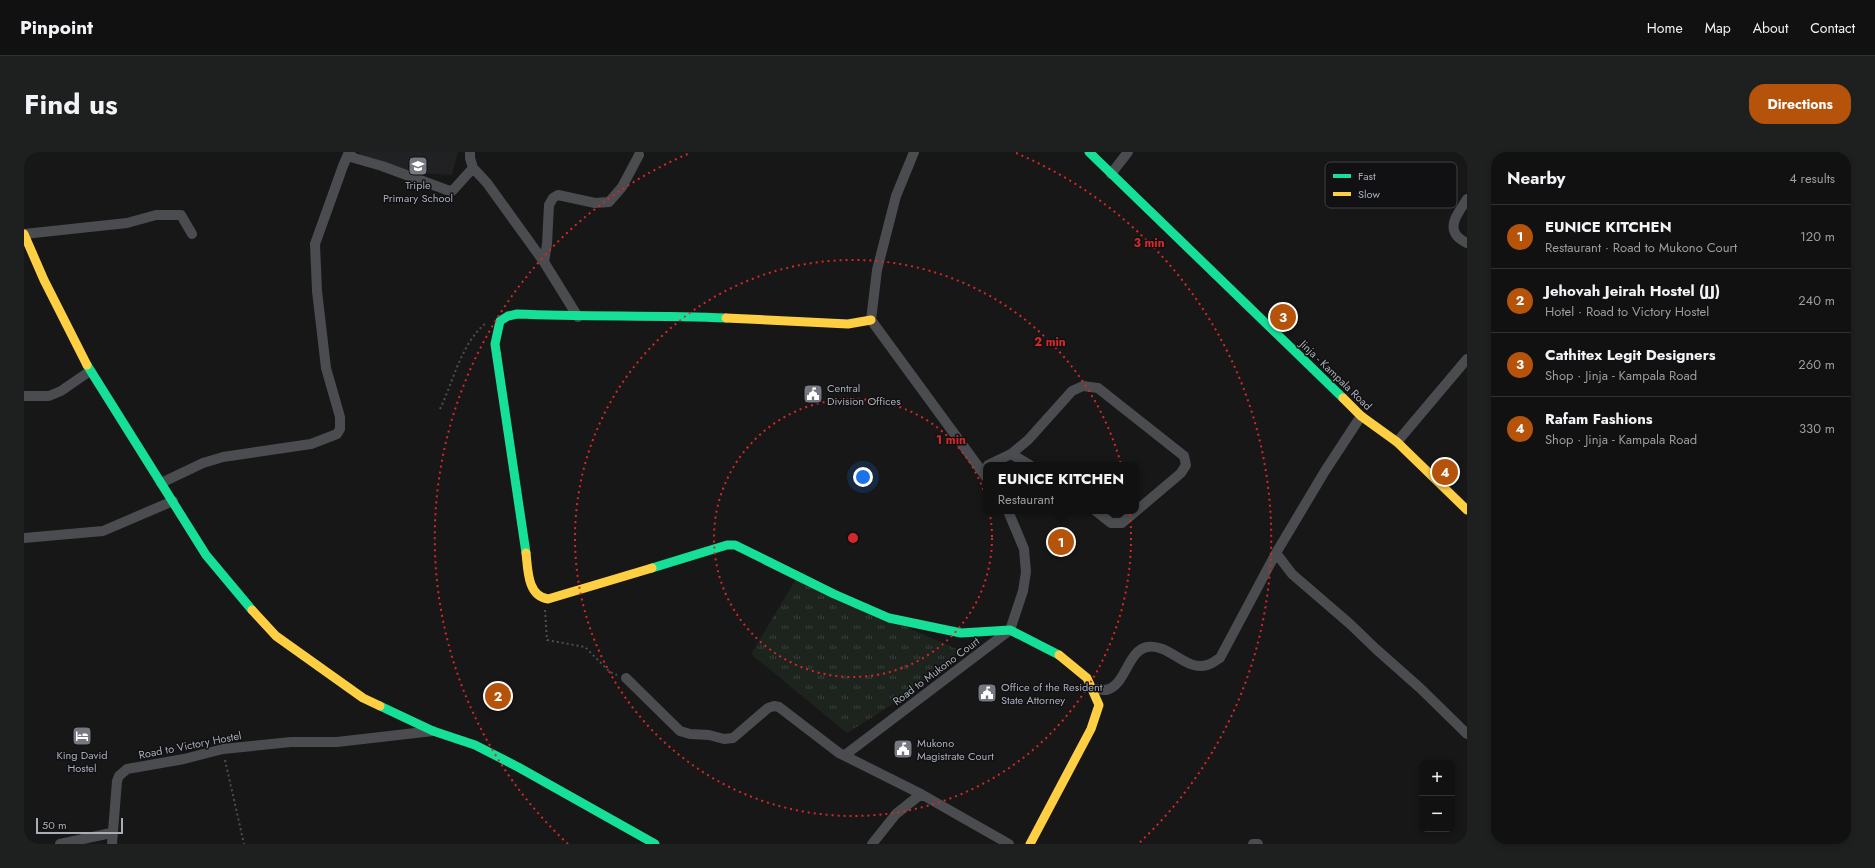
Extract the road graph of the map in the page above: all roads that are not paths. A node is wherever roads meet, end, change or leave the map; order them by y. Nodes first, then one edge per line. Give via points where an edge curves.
1 (470, 152) edge
2 (914, 152) edge
3 (1089, 152) edge
4 (1128, 152) edge
5 (349, 153) edge
6 (639, 155) dead end
7 (473, 168) junction
8 (1111, 174) junction
9 (1467, 199) edge
10 (24, 234) edge
11 (192, 234) dead end
12 (1467, 243) edge
13 (544, 262) junction
14 (578, 316) junction
15 (871, 320) junction
16 (1467, 359) edge
17 (90, 371) junction
18 (24, 396) edge
19 (1361, 416) junction
20 (1397, 442) junction
21 (1011, 454) junction
22 (993, 462) edge
23 (1025, 462) edge
24 (983, 465) edge
25 (162, 483) junction
26 (173, 501) junction
27 (1139, 509) edge
28 (1467, 510) edge
29 (1009, 514) edge
30 (1100, 514) edge
31 (1133, 514) edge
32 (24, 538) edge
33 (1276, 553) junction
34 (1010, 630) junction
35 (626, 678) road end
36 (1093, 689) junction
37 (433, 731) junction
38 (1467, 734) edge
39 (845, 755) junction
40 (921, 794) junction
41 (111, 833) junction
42 (60, 844) edge
43 (112, 844) edge
44 (655, 844) edge
45 (872, 844) edge
46 (1009, 844) edge
47 (1030, 844) edge
48 (1253, 844) edge
49 (1258, 844) edge

1 - 7 street
2 - 15 street via 890,218 877,270
3 - 8 main road, Jinja - Kampala Road
4 - 8 street
5 - 7 street via 354,158 452,191
5 - 25 street via 314,244 326,368 340,417 337,434 311,444 223,457 203,463
6 - 13 street via 622,187 609,202 595,203 558,195 553,198 549,206
7 - 13 street via 487,183
8 - 19 main road, Jinja - Kampala Road
9 - 12 street via 1454,220 1453,227 1455,234
10 - 11 street via 127,223 156,215 181,215
10 - 17 main road
13 - 14 street
14 - 15 main road via 684,316 848,324
14 - 34 main road via 508,316 500,321 495,344 530,583 534,593 544,600 727,545 735,545 889,618 961,634
15 - 24 street
16 - 20 street
17 - 18 street via 49,396
17 - 25 main road
19 - 20 main road, Jinja - Kampala Road
19 - 33 street via 1320,477
20 - 28 main road, Jinja - Kampala Road
21 - 22 street
21 - 23 street
21 - 27 street via 1028,440 1072,391 1083,386 1098,388 1184,456 1186,465 1181,473
25 - 26 main road
26 - 32 street via 103,530
26 - 37 main road via 206,555 276,636 363,698
29 - 34 street via 1024,549 1026,572 1023,591
30 - 31 street via 1111,523 1122,523
33 - 36 street via 1220,658 1208,665 1196,666 1160,648 1148,647 1138,650 1115,684 1106,690
33 - 38 street via 1292,574 1420,688
34 - 36 main road via 1057,653 1087,678
34 - 39 street, Road to Mukono Court
35 - 39 street via 680,731 724,739 733,738 768,708 774,706 779,707
36 - 47 main road via 1099,705 1091,729
37 - 41 street, Road to Victory Hostel via 337,742 291,742 223,748 184,759 127,769 117,781
37 - 44 main road via 475,745
39 - 40 street
40 - 45 street via 896,814
40 - 46 street
41 - 42 street
41 - 43 street, Road to Victory Hostel
48 - 49 street

